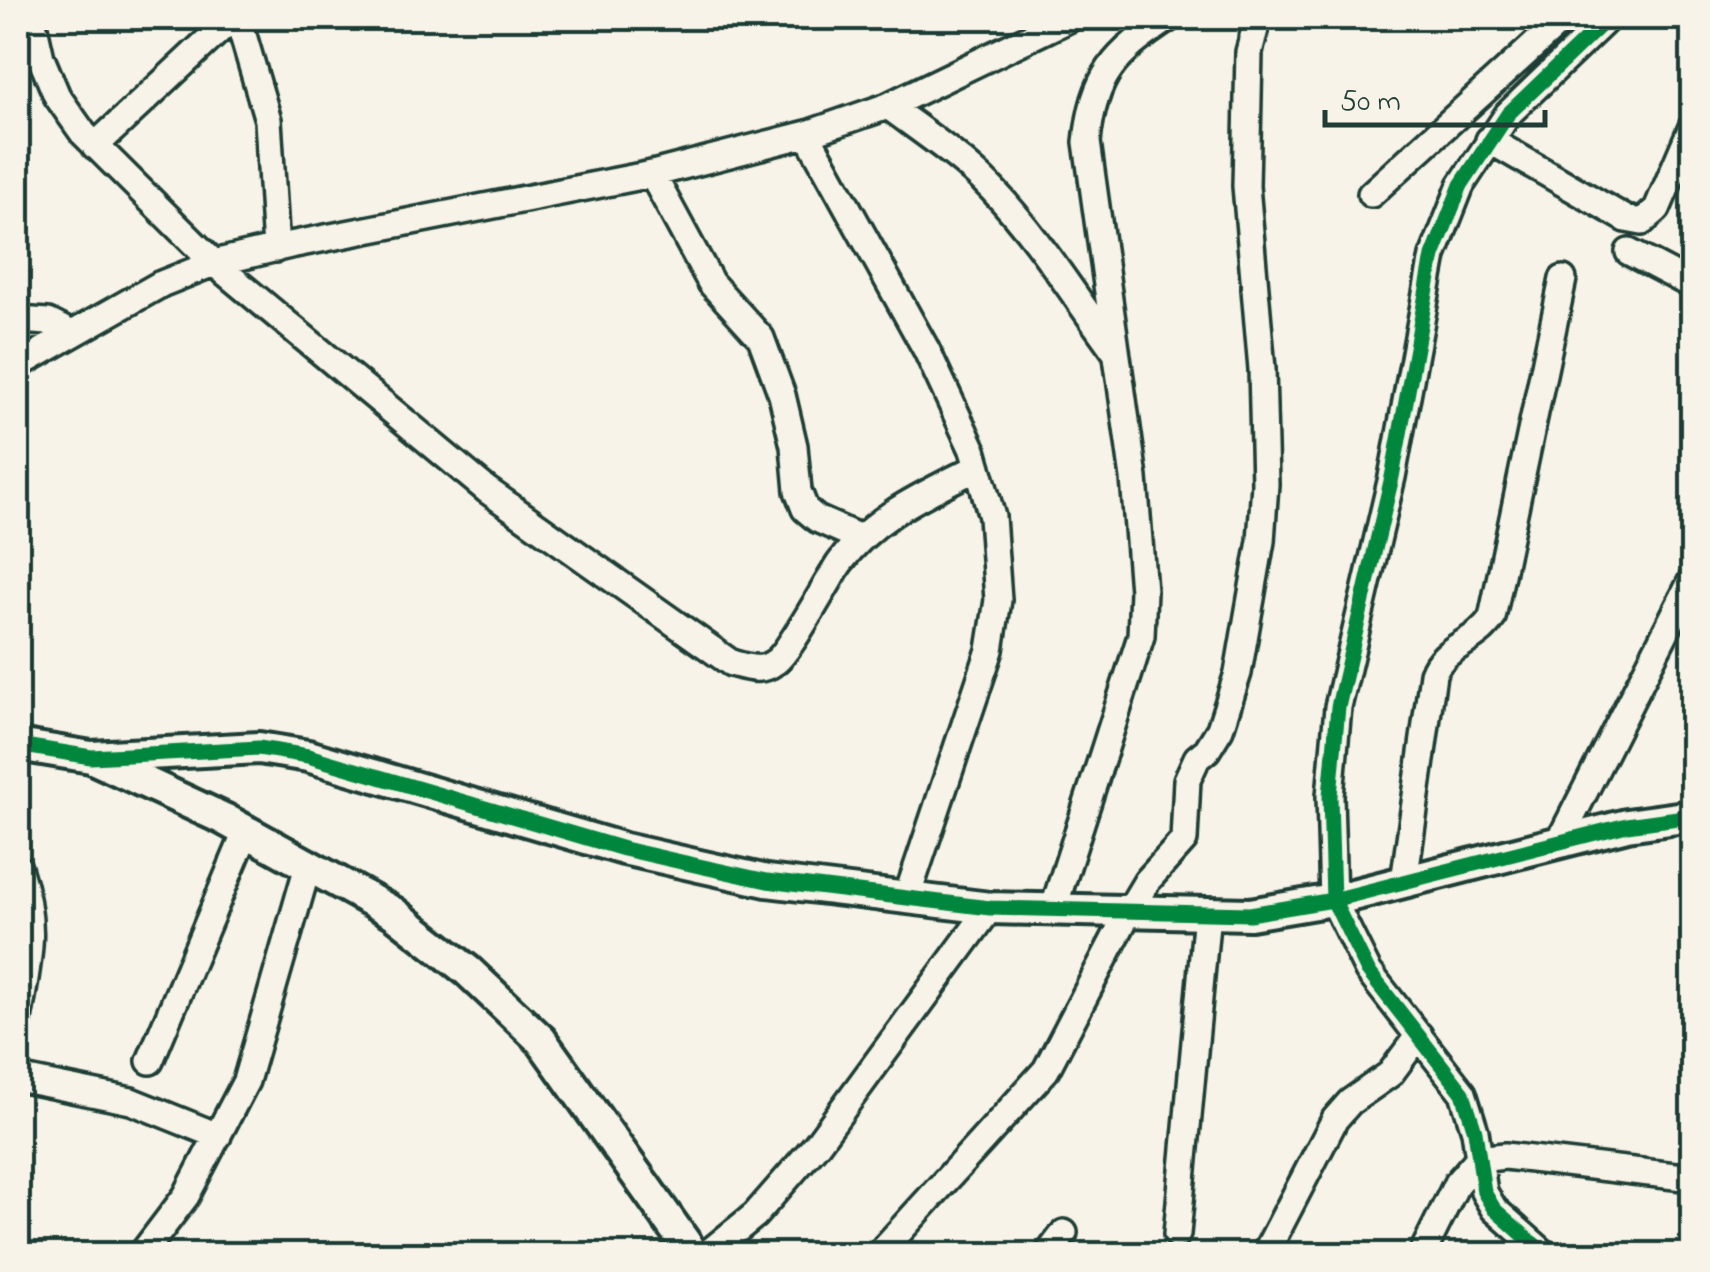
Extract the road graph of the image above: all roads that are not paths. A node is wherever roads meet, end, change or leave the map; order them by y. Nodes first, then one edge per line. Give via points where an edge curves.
1 (32, 18) edge
2 (235, 18) edge
3 (1070, 18) edge
4 (1169, 18) edge
5 (1258, 18) edge
6 (1564, 18) edge
7 (1608, 18) edge
8 (888, 106) junction
9 (1692, 127) edge
10 (806, 134) junction
11 (1489, 140) junction
12 (96, 146) junction
13 (652, 174) junction
14 (1372, 194) dead end
15 (276, 249) junction
16 (1630, 252) dead end
17 (214, 264) junction
18 (1563, 279) dead end
19 (1692, 285) edge
20 (18, 320) edge
21 (72, 334) junction
22 (1117, 354) junction
23 (18, 365) edge
24 (978, 468) junction
25 (860, 538) junction
26 (1692, 580) edge
27 (18, 745) edge
28 (91, 757) junction
29 (1691, 814) edge
30 (246, 832) junction
31 (1558, 842) junction
32 (308, 866) junction
33 (18, 868) edge
34 (1404, 882) junction
35 (906, 900) junction
36 (1333, 900) junction
37 (990, 908) junction
38 (1053, 910) junction
39 (1129, 911) junction
40 (1206, 913) junction
41 (18, 1020) edge
42 (1420, 1034) junction
43 (150, 1061) dead end
44 (18, 1078) edge
45 (218, 1136) junction
46 (1478, 1159) junction
47 (1692, 1178) edge
48 (1064, 1234) dead end
49 (1177, 1234) dead end
50 (142, 1254) edge
51 (693, 1254) edge
52 (708, 1254) edge
53 (879, 1254) edge
54 (1048, 1254) edge
55 (1265, 1254) edge
56 (1422, 1254) edge
57 (1545, 1254) edge

1 - 12 street via 57,96
2 - 12 street
2 - 15 street via 268,120
3 - 8 street
4 - 22 street via 1106,72 1091,103 1087,142
5 - 39 street via 1248,52 1246,186 1262,369 1261,541 1238,673 1220,729 1186,780 1184,840
6 - 14 street
7 - 11 street
8 - 10 street
8 - 22 street via 990,188
9 - 11 street via 1657,209 1642,222
10 - 13 street
10 - 24 street via 927,351
11 - 36 street via 1461,185 1433,256 1392,477 1338,707 1330,796
12 - 17 street
13 - 15 street
13 - 25 street via 711,283 761,338 782,395 805,509
15 - 17 street
16 - 19 street
17 - 21 street via 161,284
17 - 25 street via 487,490 731,663 756,670 777,662
18 - 34 street via 1492,618 1482,634 1442,655 1433,674
20 - 21 street via 48,322
21 - 23 street
22 - 38 street via 1134,478 1141,636
24 - 25 street via 885,516
24 - 35 street via 992,517 998,600 990,650
26 - 31 street
27 - 28 street
28 - 30 street
28 - 35 street via 275,750 643,853 767,881
29 - 31 street
30 - 32 street
30 - 43 street
31 - 34 street
32 - 45 street via 246,1081
32 - 51 street via 394,913 541,1040
33 - 41 street via 32,936
34 - 36 street
35 - 37 street
36 - 40 street via 1250,914
36 - 42 street via 1368,972
37 - 38 street
37 - 52 street via 817,1144 755,1215
38 - 39 street
39 - 40 street
39 - 53 street via 1046,1070
40 - 49 street
42 - 46 street via 1463,1092
42 - 55 street via 1390,1074 1334,1119
44 - 45 street via 131,1101
45 - 50 street via 186,1196
46 - 47 street via 1505,1156
46 - 56 street via 1457,1183
46 - 57 street via 1494,1209
48 - 54 street

